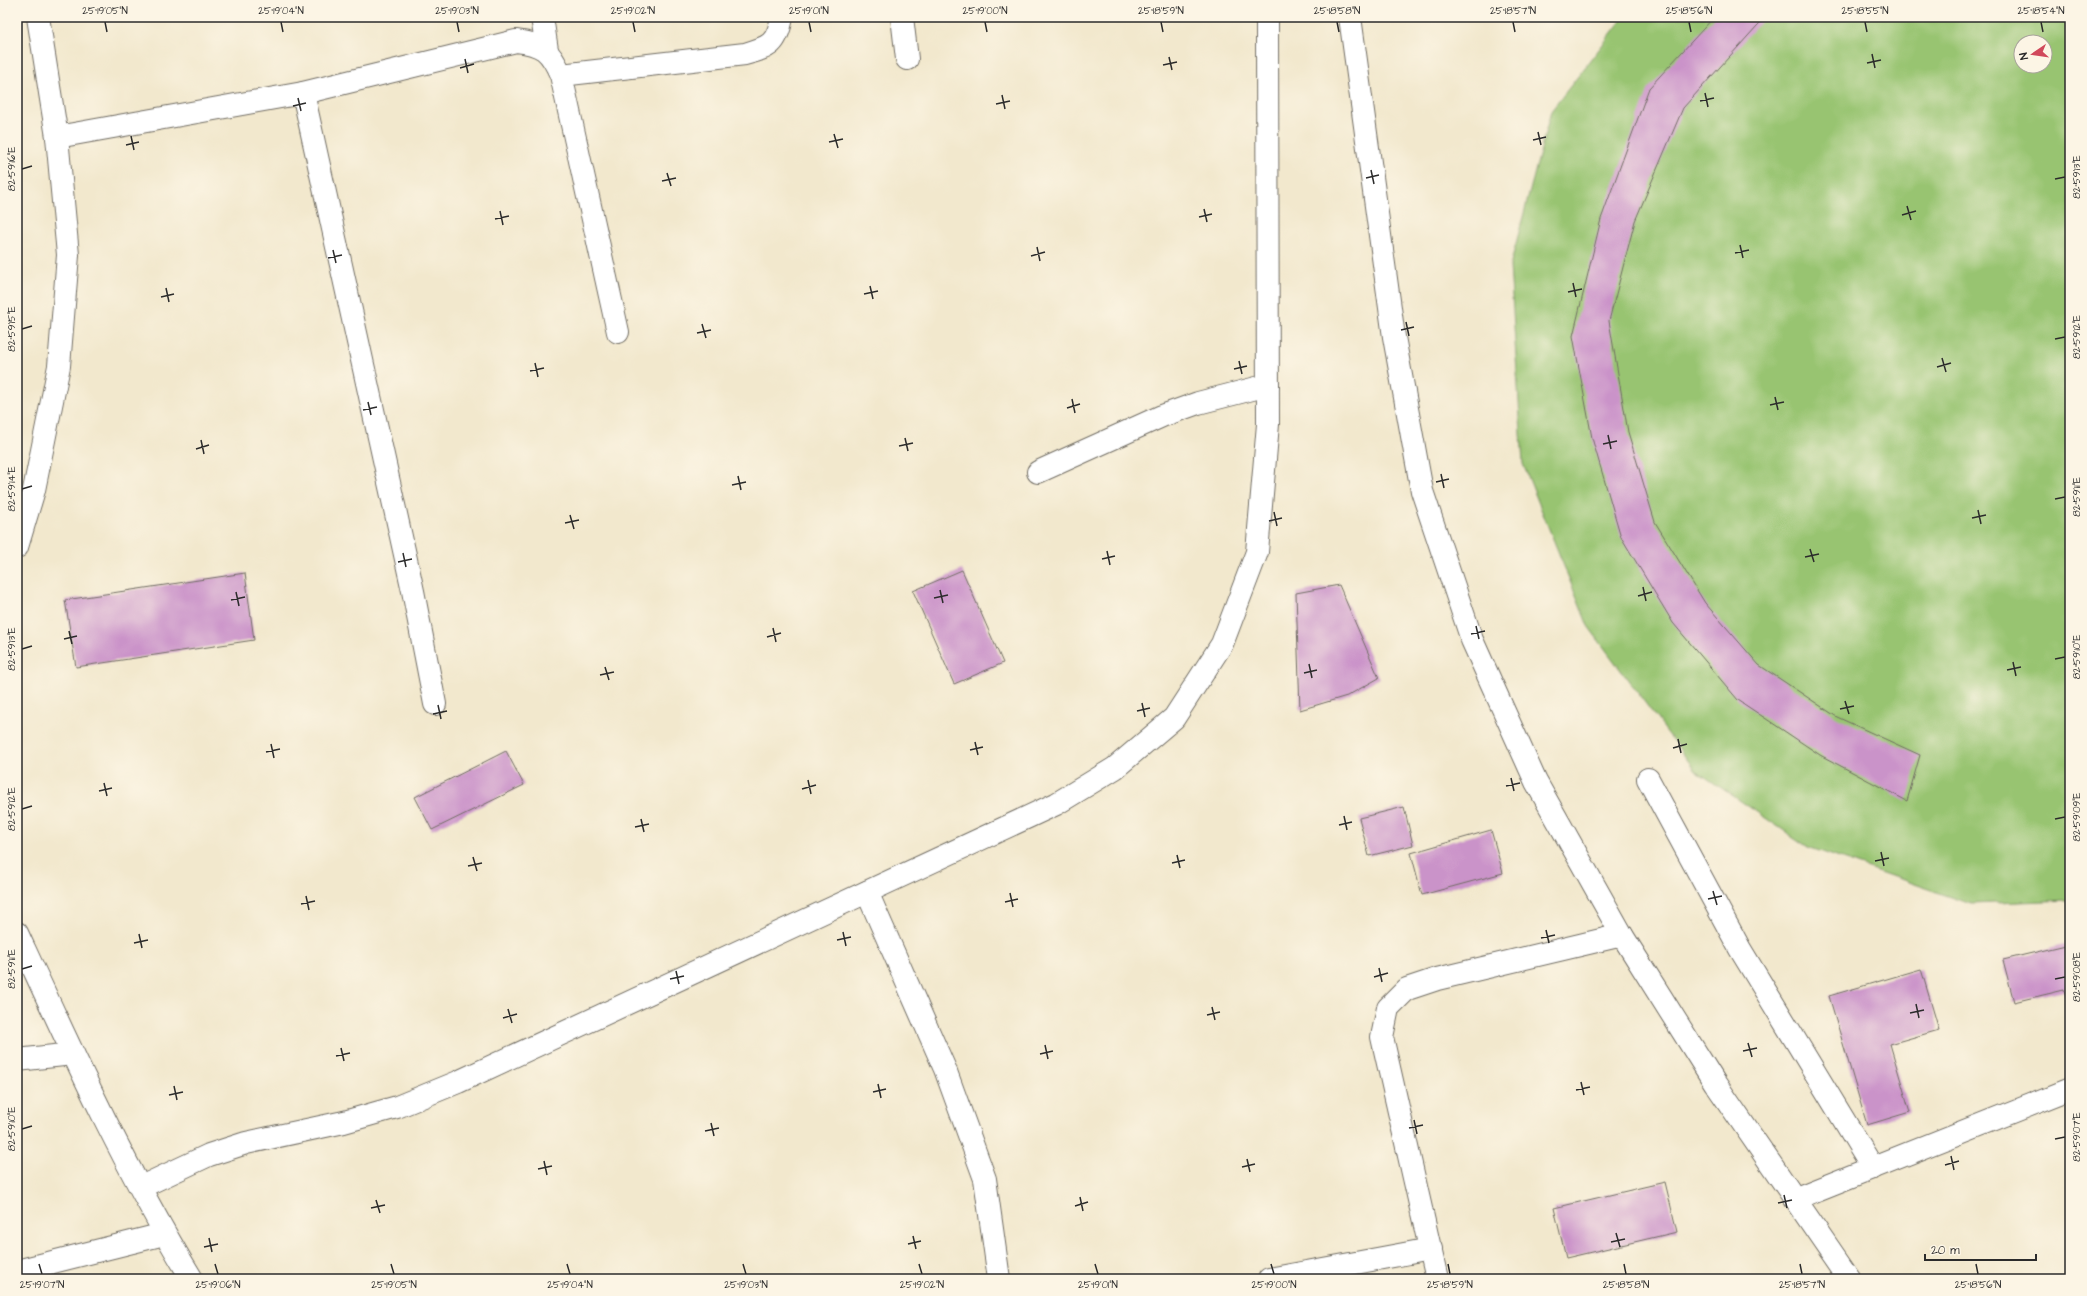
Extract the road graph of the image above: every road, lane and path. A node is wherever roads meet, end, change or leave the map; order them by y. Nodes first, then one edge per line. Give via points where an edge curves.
1 (38, 17) edge
2 (542, 17) edge
3 (782, 17) edge
4 (902, 17) edge
5 (1267, 17) edge
6 (1350, 17) edge
7 (547, 50) junction
8 (907, 59) dead end
9 (561, 75) junction
10 (303, 93) junction
11 (57, 137) junction
12 (618, 332) dead end
13 (1268, 386) junction
14 (1038, 472) dead end
15 (25, 489) edge
16 (17, 547) edge
17 (435, 704) dead end
18 (1648, 779) dead end
19 (866, 892) junction
20 (17, 933) edge
21 (1622, 935) junction
22 (73, 1054) junction
23 (17, 1060) edge
24 (2070, 1089) edge
25 (1873, 1168) junction
26 (140, 1187) junction
27 (1794, 1199) junction
28 (164, 1234) junction
29 (1431, 1249) junction
30 (17, 1271) edge
31 (192, 1279) edge
32 (999, 1279) edge
33 (1269, 1279) edge
34 (1437, 1279) edge
35 (1850, 1279) edge

1 - 11 street
2 - 7 street
3 - 9 street via 779,31 768,47 745,54
4 - 8 street
5 - 13 street
6 - 21 street via 1394,337 1422,491 1472,640 1536,782
7 - 9 street via 555,60
7 - 10 street via 532,43 516,41
9 - 12 street
10 - 11 street
10 - 17 street via 413,592
11 - 15 street via 68,255 59,366
13 - 14 street via 1198,403
13 - 19 street via 1268,424 1257,552 1222,644 1174,718 1115,768 1056,804
15 - 16 street
18 - 25 street via 1740,949
19 - 26 street via 444,1088 397,1107 344,1122 246,1143 209,1155
19 - 32 street via 945,1069 985,1179
20 - 22 street
21 - 27 street via 1715,1083
21 - 29 street via 1437,979 1407,989 1388,1008 1382,1037
22 - 23 street
22 - 26 street
24 - 25 street
25 - 27 street
26 - 28 street
27 - 35 street
28 - 30 street
28 - 31 street
29 - 33 street
29 - 34 street

